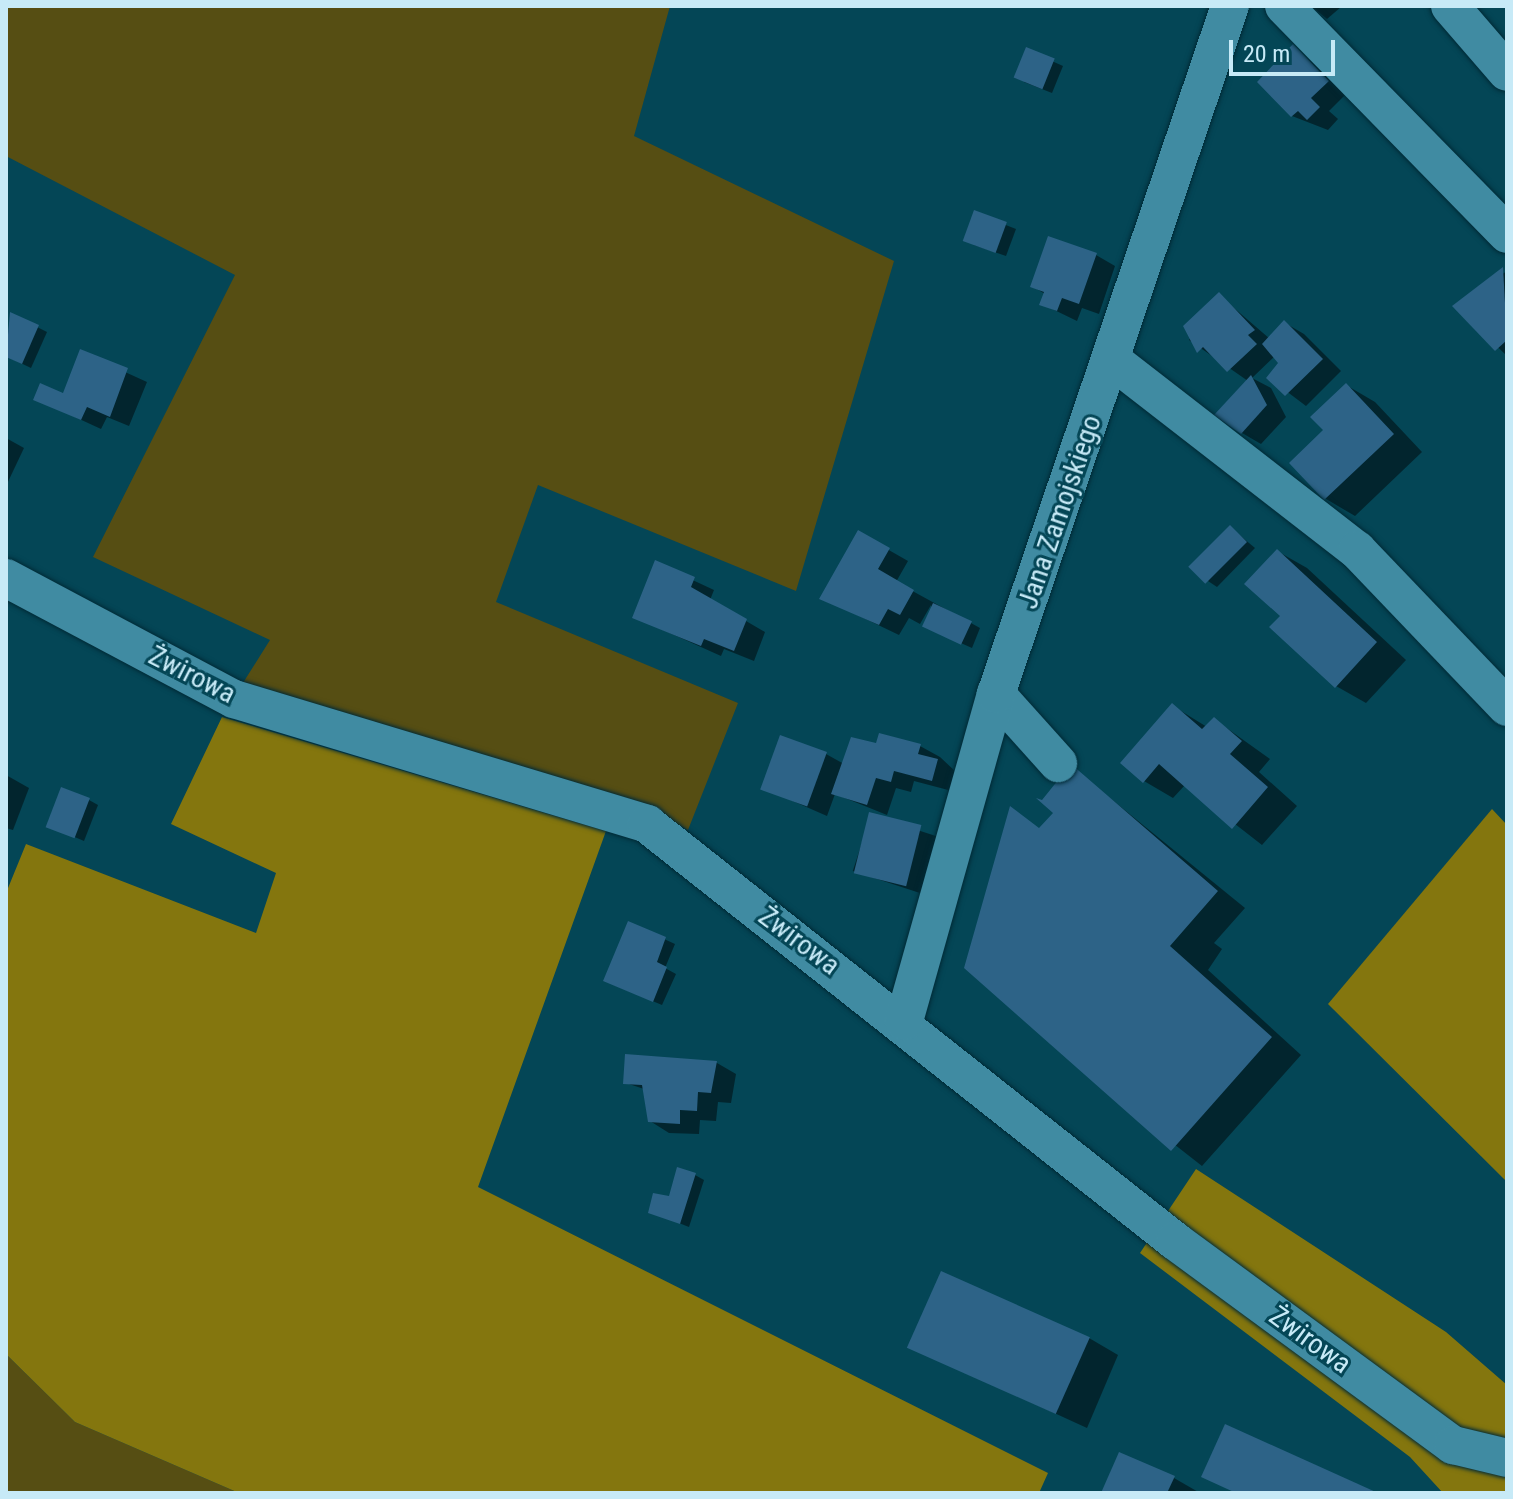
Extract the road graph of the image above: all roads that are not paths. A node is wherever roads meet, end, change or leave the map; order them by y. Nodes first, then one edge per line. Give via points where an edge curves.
1 (1230, 6) edge
2 (1284, 6) edge
3 (1450, 6) edge
4 (1507, 72) edge
5 (1507, 234) edge
6 (1113, 361) junction
7 (6, 578) edge
8 (996, 694) junction
9 (1507, 707) edge
10 (1058, 763) dead end
11 (904, 1021) junction
12 (1507, 1458) edge

1 - 6 street, Jana Zamojskiego
2 - 5 street
3 - 4 street
6 - 8 street, Jana Zamojskiego
6 - 9 street via 1357,550
7 - 11 street, Żwirowa via 234,699 647,824
8 - 10 street
8 - 11 street, Jana Zamojskiego
11 - 12 street, Żwirowa via 1175,1241 1453,1445

